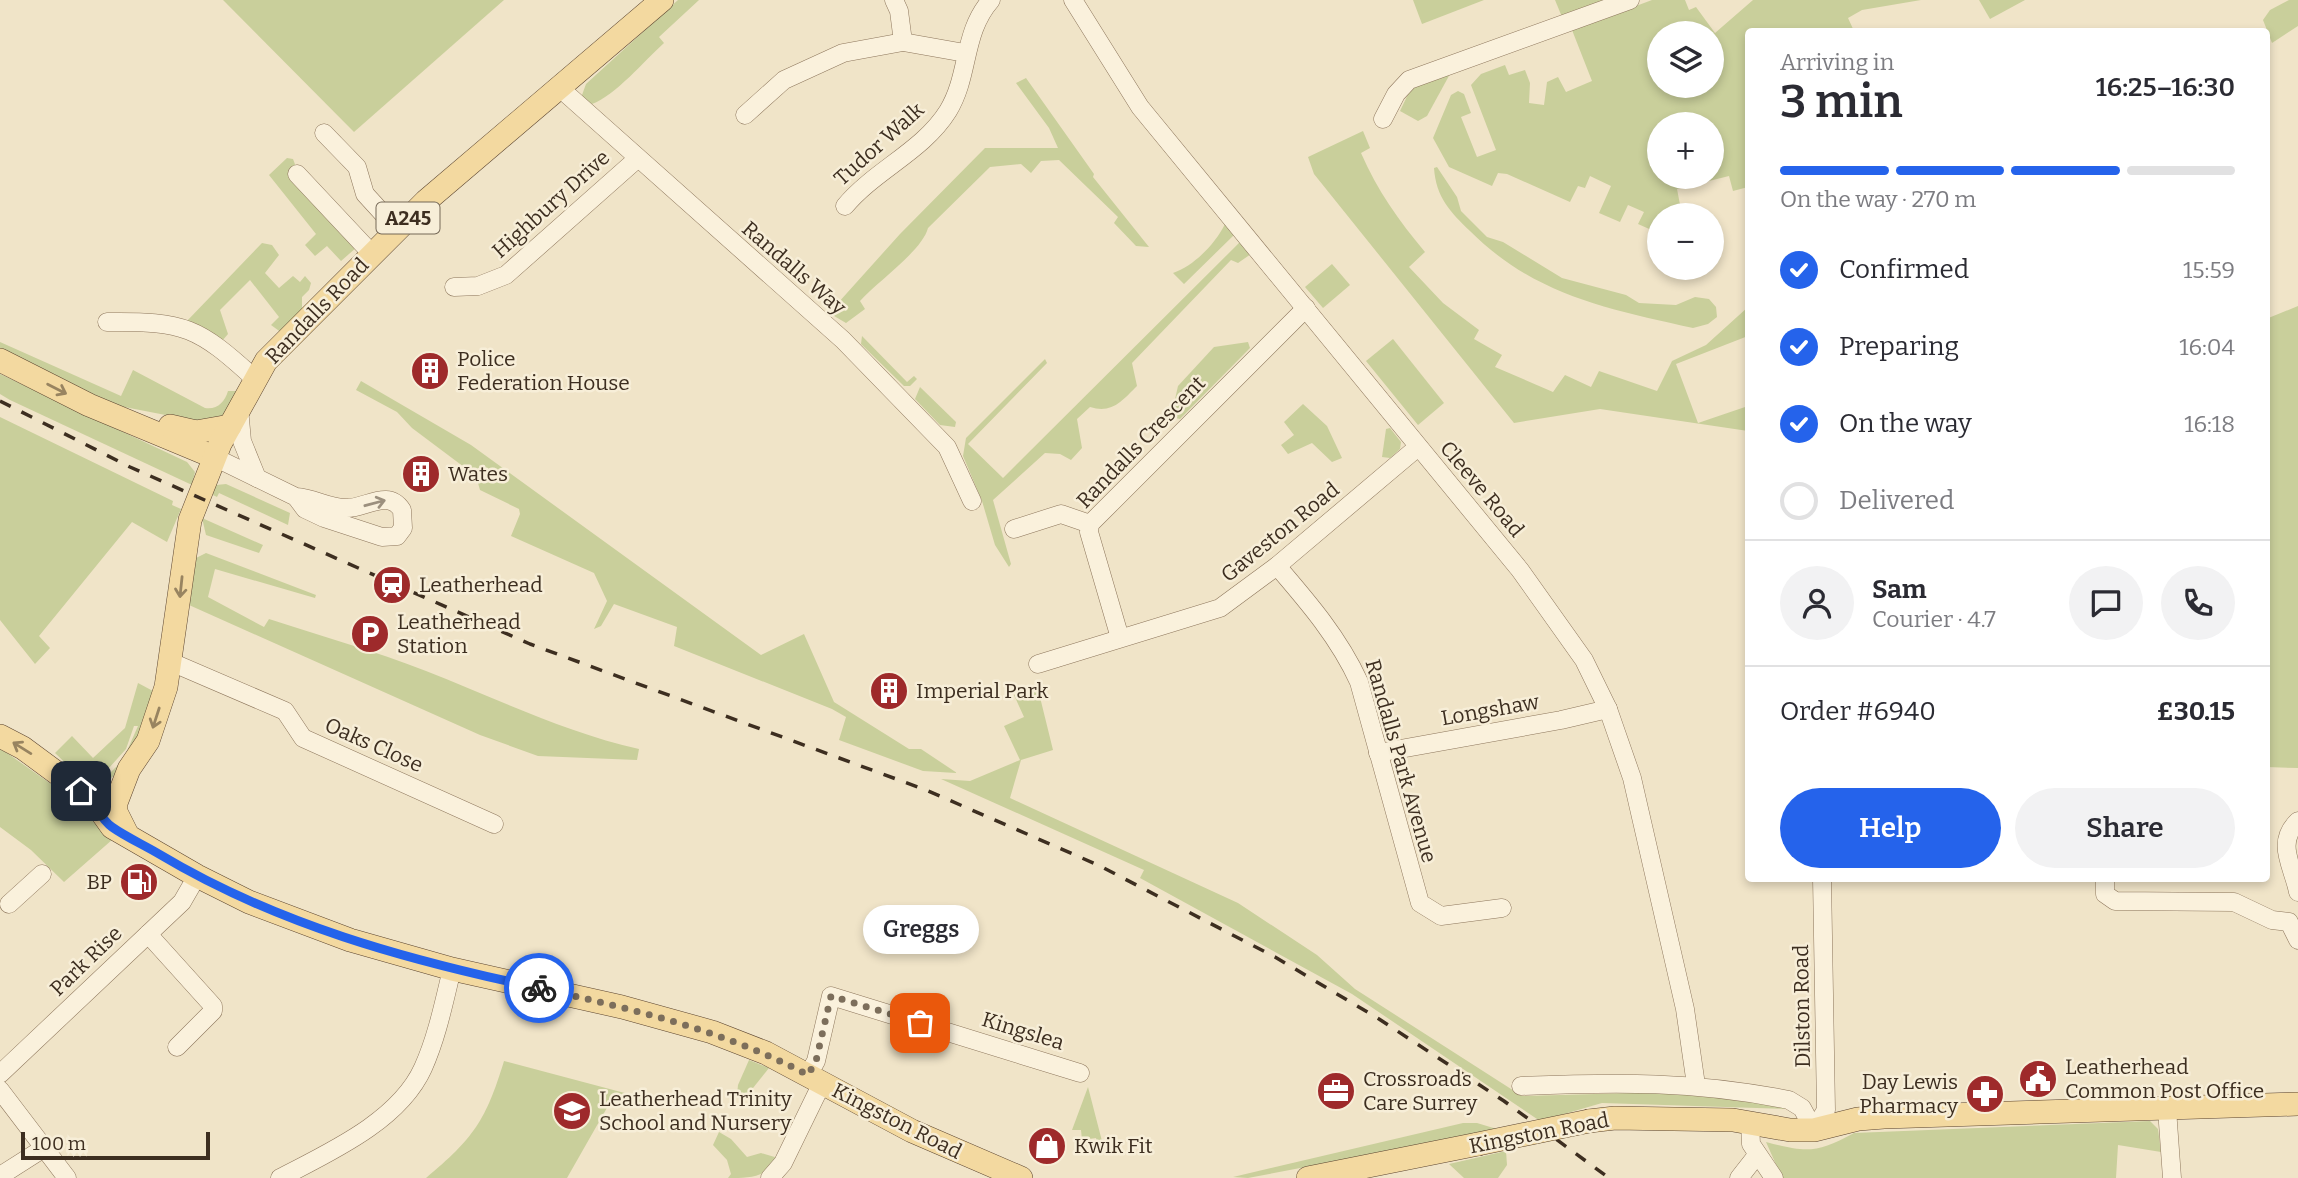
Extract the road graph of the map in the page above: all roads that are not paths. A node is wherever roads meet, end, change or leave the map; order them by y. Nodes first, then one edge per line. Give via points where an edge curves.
1 (662, 0) edge
2 (894, 0) edge
3 (991, 0) edge
4 (1630, 0) edge
5 (1079, 2) edge
6 (903, 42) junction
7 (965, 53) junction
8 (561, 89) junction
9 (745, 115) dead end
10 (1383, 119) dead end
11 (324, 133) dead end
12 (636, 159) junction
13 (297, 174) dead end
14 (845, 206) dead end
15 (397, 229) junction
16 (372, 254) junction
17 (454, 287) dead end
18 (1306, 308) junction
19 (107, 322) dead end
20 (0, 360) edge
21 (255, 379) junction
22 (115, 417) junction
23 (235, 417) junction
24 (1418, 447) junction
25 (214, 457) junction
26 (257, 478) junction
27 (296, 497) junction
28 (972, 501) dead end
29 (1090, 524) junction
30 (1014, 528) dead end
31 (1277, 566) junction
32 (1120, 638) junction
33 (171, 662) junction
34 (1038, 664) dead end
35 (1608, 709) junction
36 (0, 736) edge
37 (1378, 753) junction
38 (129, 769) junction
39 (81, 791) junction
40 (2298, 821) edge
41 (494, 824) dead end
42 (127, 834) junction
43 (42, 874) dead end
44 (197, 876) junction
45 (1822, 882) edge
46 (2105, 882) edge
47 (2298, 892) edge
48 (2298, 897) edge
49 (3, 905) edge
50 (1502, 908) dead end
51 (2289, 922) junction
52 (148, 934) junction
53 (2298, 940) edge
54 (452, 970) junction
55 (177, 1046) dead end
56 (1080, 1073) dead end
57 (0, 1074) edge
58 (815, 1079) junction
59 (1696, 1085) junction
60 (1521, 1086) dead end
61 (0, 1090) edge
62 (2298, 1104) edge
63 (2167, 1109) junction
64 (1750, 1123) junction
65 (1814, 1130) junction
66 (44, 1148) junction
67 (1757, 1155) junction
68 (0, 1176) edge
69 (67, 1178) edge
70 (280, 1178) edge
71 (769, 1178) edge
72 (1021, 1178) edge
73 (1308, 1178) edge
74 (1739, 1178) edge
75 (1774, 1178) edge
76 (2172, 1178) edge

1 - 8 main road, Randalls Road / A245
2 - 6 street via 900,11
3 - 7 street, Tudor Walk via 975,24
4 - 10 street via 1409,80
5 - 18 street, Cleeve Road via 1140,107
6 - 7 street
6 - 9 street via 843,53 802,69 765,94
7 - 14 street, Tudor Walk via 949,110 925,139 871,179
8 - 12 street, Randalls Way
8 - 15 main road, Randalls Road / A245
11 - 15 street via 357,167 365,194
12 - 17 street, Highbury Drive via 506,275 493,283
12 - 28 street, Randalls Way via 843,340 947,447
13 - 16 street
15 - 16 main road, Randalls Road / A245
16 - 21 main road, Randalls Road / A245 via 279,346
18 - 24 street, Cleeve Road
18 - 29 street, Randalls Crescent
19 - 21 street via 151,322 195,332 216,344
20 -> 22 main road
21 - 23 main road, Randalls Road / A245
22 - 23 main road via 196,432
22 - 25 main road
23 - 25 main road, Randalls Road / A245
23 - 26 street
24 - 31 street, Gaveston Road
24 - 35 street, Cleeve Road via 1570,637
25 - 26 street
25 -> 33 main road, Randalls Road / A245 via 188,530
26 - 27 street
27 -> 27 street via 345,509 391,500 402,510 403,528 397,536 382,537 305,509
29 - 30 street via 1061,514
29 - 32 street, Randalls Crescent
31 - 32 street, Gaveston Road via 1220,608
31 - 37 street, Randalls Park Avenue via 1346,654 1359,682
32 - 34 street, Gaveston Road
33 -> 38 main road, Randalls Road / A245 via 154,725
33 - 41 street, Oaks Close via 285,710 303,738
35 - 37 street, Longshaw
35 - 59 street, Cleeve Road via 1632,779 1685,1009
39 -> 36 main road, Kingston Road
37 - 50 street, Randalls Park Avenue via 1420,903 1441,916
38 - 39 main road, Randalls Road / A245 via 101,792
38 - 42 main road, Randalls Road / A245 via 116,803
39 - 42 main road, Kingston Road via 112,827
40 - 47 street via 2286,838 2285,850
42 - 44 main road, Kingston Road
43 - 49 street
44 - 52 street, Park Rise via 182,902
44 - 54 main road, Kingston Road via 316,929
45 - 65 street, Dilston Road via 1826,1110
46 - 51 street via 2105,894 2115,901 2234,902
48 - 51 street
51 - 53 street
52 - 55 street via 213,1006
52 - 57 street, Park Rise
54 - 58 main road, Kingston Road via 610,1004 712,1032
54 - 70 street via 430,1049 411,1087 351,1138
56 - 58 street, Kingslea via 831,996
58 - 71 street via 783,1163
58 - 72 main road, Kingston Road via 912,1131
59 - 60 street, Kingston Road
59 - 65 street, Kingston Road via 1789,1100 1802,1108
61 - 66 street
62 - 63 main road, Kingston Road
63 - 65 main road, Kingston Road via 1877,1118
63 - 76 street
64 - 65 main road, Kingston Road
64 - 67 street via 1751,1144
64 - 73 main road, Kingston Road, bridge via 1589,1121
66 - 68 street
66 - 69 street
67 - 74 street
67 - 75 street

